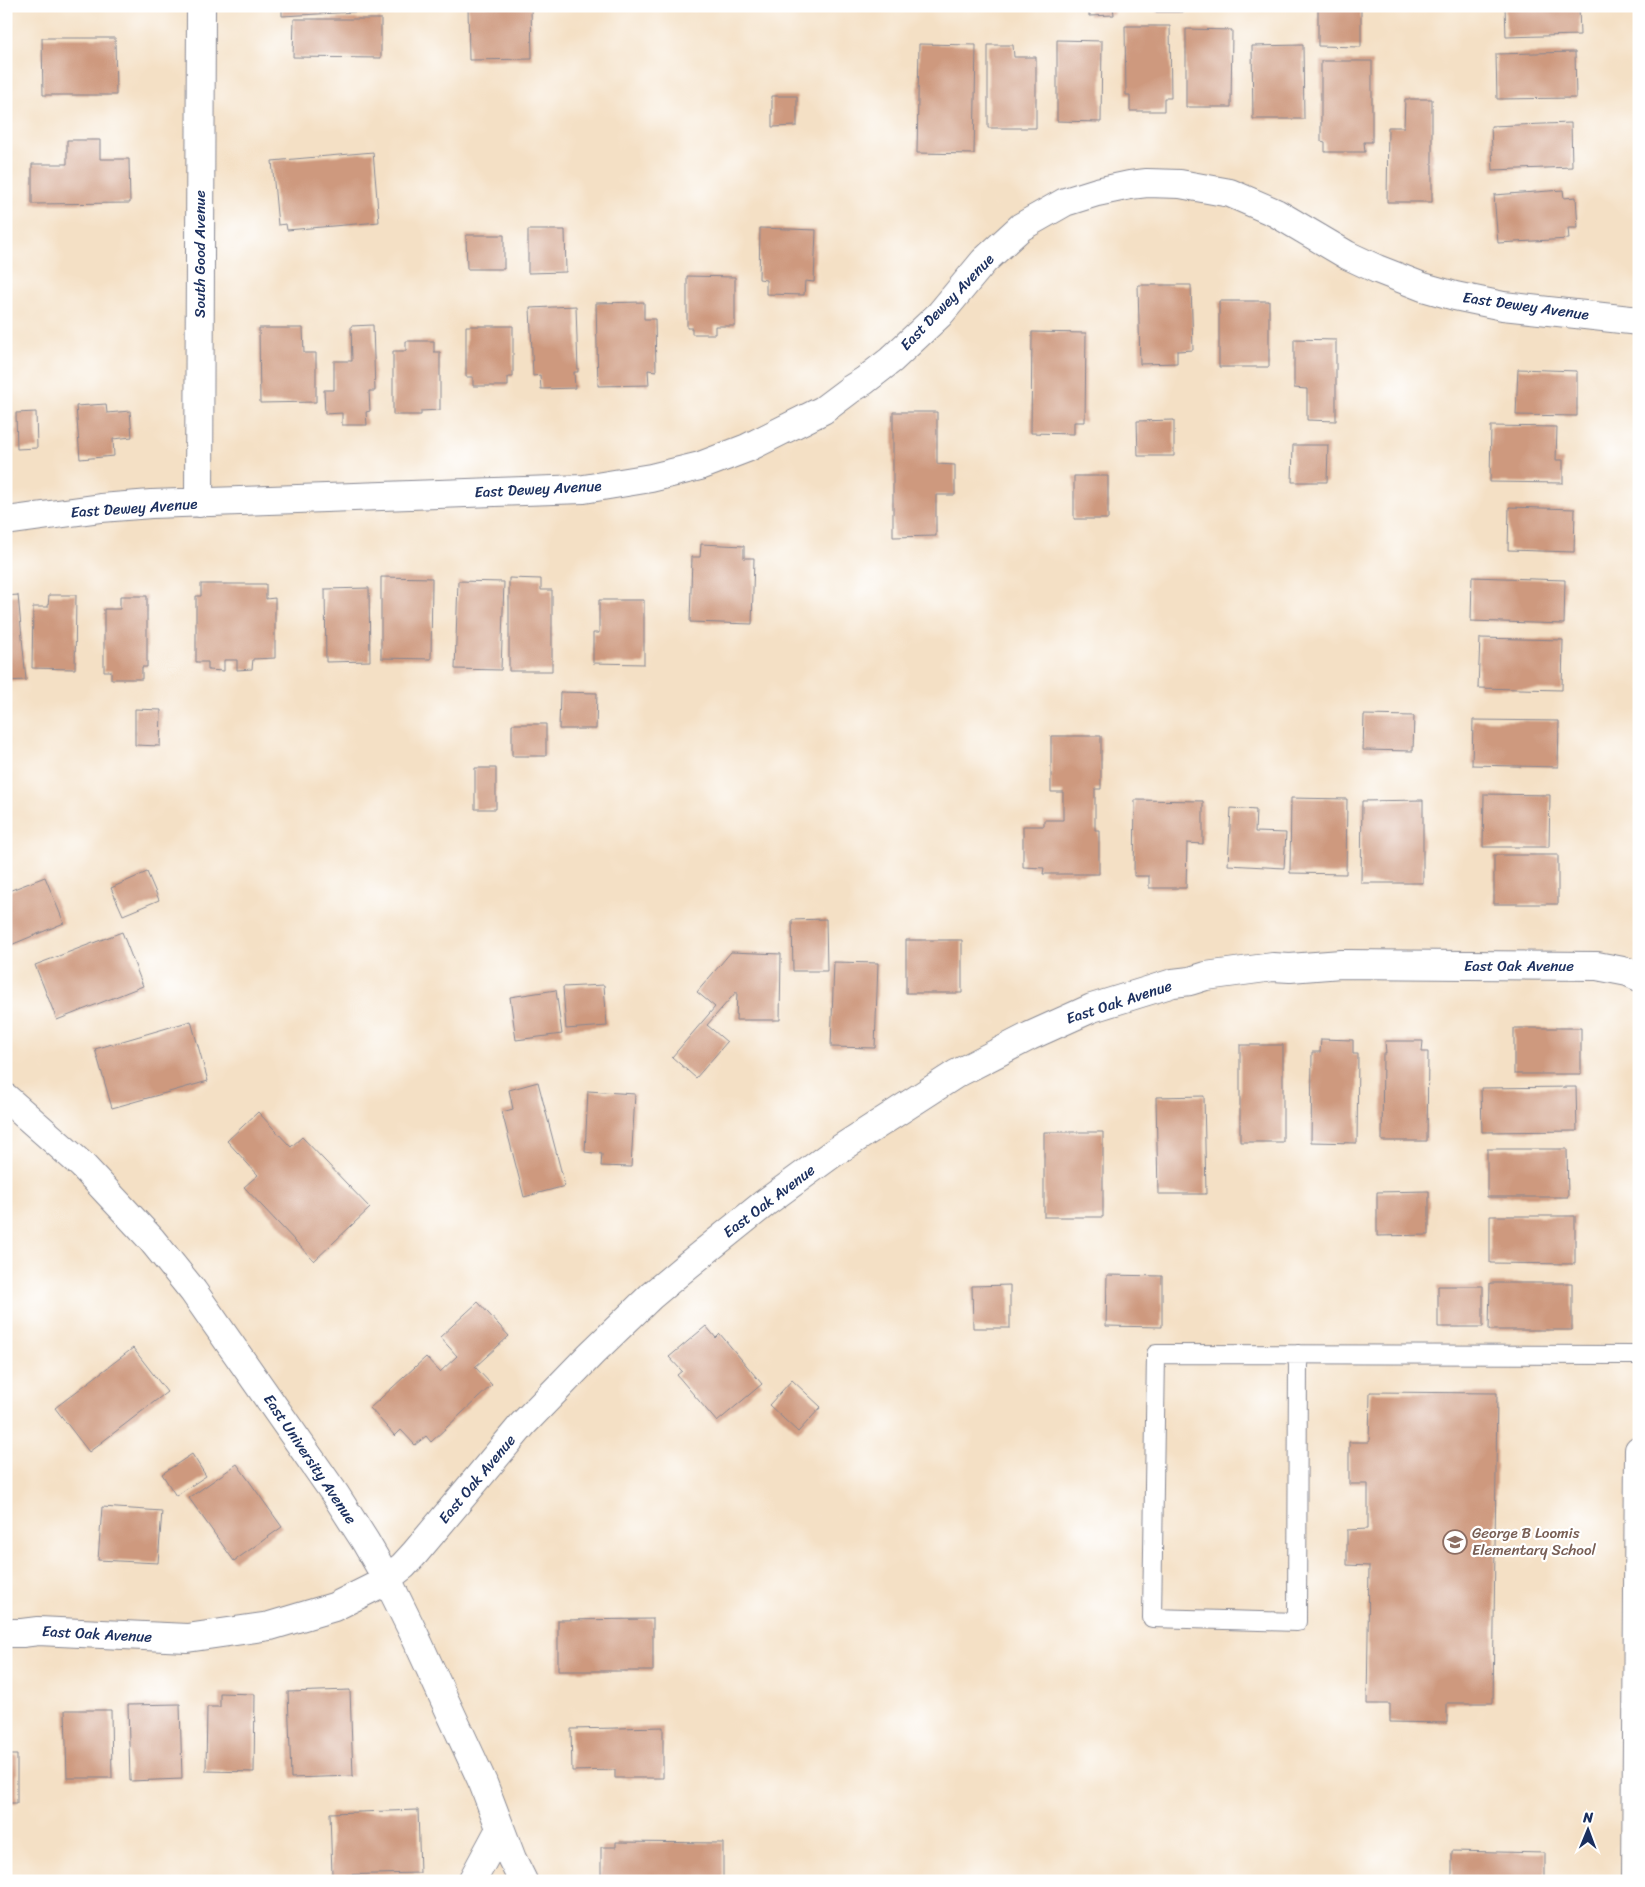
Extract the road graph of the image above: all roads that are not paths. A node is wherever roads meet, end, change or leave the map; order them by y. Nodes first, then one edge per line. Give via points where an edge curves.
1 (201, 6) edge
2 (1639, 321) edge
3 (199, 503) junction
4 (6, 521) edge
5 (1639, 977) edge
6 (6, 1098) edge
7 (1298, 1354) junction
8 (1639, 1355) edge
9 (1639, 1450) edge
10 (387, 1579) junction
11 (6, 1633) edge
12 (1638, 1812) edge
13 (500, 1829) junction
14 (472, 1881) edge
15 (523, 1881) edge
16 (1636, 1881) edge

1 - 3 street, South Good Avenue
2 - 3 street, East Dewey Avenue via 1503,306 1423,287 1347,255 1276,213 1230,193 1146,182 1065,202 1021,227 984,261 940,314 864,381 822,410 778,433 700,466 584,489
3 - 4 street, East Dewey Avenue via 101,508
5 - 10 street, East Oak Avenue via 1597,966 1341,964 1273,967 1173,983 1092,1008 1045,1028 956,1074 859,1136 765,1203 688,1265 651,1296 522,1424 415,1553
6 - 10 street, East University Avenue via 82,1165 151,1240 193,1292 335,1494
7 - 7 lane via 1156,1354 1152,1618 1297,1622
7 - 8 lane
9 - 12 street
10 - 11 street, East Oak Avenue via 334,1607 254,1629 187,1638 88,1632
10 - 13 street, East University Avenue via 483,1783
12 - 16 street
13 - 14 street
13 - 15 street, East University Avenue

